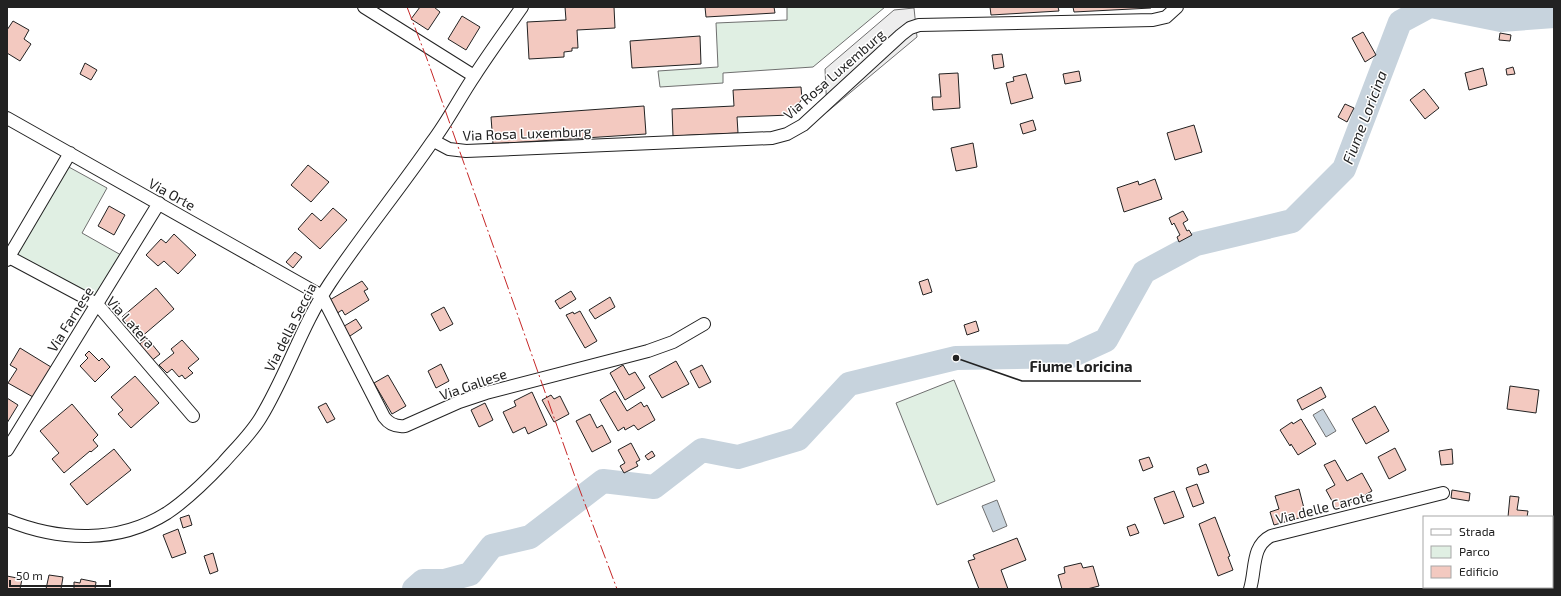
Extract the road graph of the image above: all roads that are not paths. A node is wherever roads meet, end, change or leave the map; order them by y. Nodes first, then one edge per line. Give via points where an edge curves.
1 (364, 7) edge
2 (522, 7) edge
3 (1177, 7) edge
4 (474, 76) junction
5 (7, 118) edge
6 (434, 141) junction
7 (70, 153) junction
8 (159, 203) junction
9 (8, 258) edge
10 (322, 296) junction
11 (97, 304) junction
12 (704, 324) dead end
13 (193, 416) dead end
14 (7, 450) edge
15 (1443, 493) dead end
16 (7, 520) edge
17 (1250, 589) edge

1 - 4 street
2 - 4 street, Via della Seccia
3 - 6 street, Via Rosa Luxemburg via 1166,17 1153,20 914,26 799,128 772,138 466,151 449,149
4 - 6 street, Via della Seccia
5 - 7 street, Via Orte
6 - 10 street, Via della Seccia
7 - 8 street, Via Orte
7 - 9 street
8 - 10 street, Via Orte
8 - 11 street, Via Farnese
9 - 11 street, Via Latera
10 - 12 street, Via Gallese via 384,417 388,422 399,426 408,425 486,393 665,345
10 - 16 street, Via della Seccia via 258,422 210,476 172,509 136,528 84,536 53,534
11 - 13 street, Via Latera
11 - 14 street, Via Farnese
15 - 17 street, Via delle Carote via 1271,536 1262,542 1257,551

